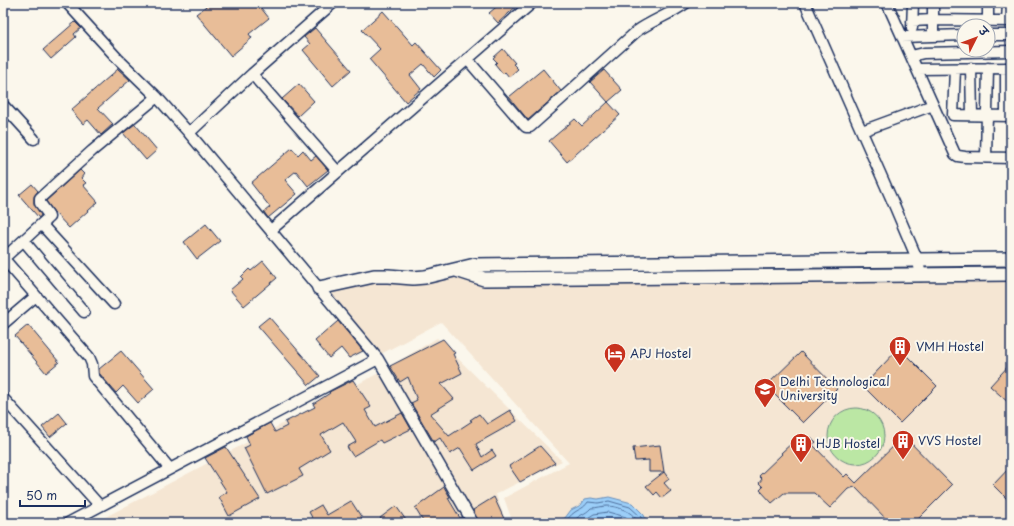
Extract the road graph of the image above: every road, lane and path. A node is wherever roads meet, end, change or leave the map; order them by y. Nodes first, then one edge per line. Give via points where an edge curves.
1 (67, 3) edge
2 (333, 3) edge
3 (532, 3) edge
4 (686, 3) edge
5 (805, 3) edge
6 (887, 3) edge
7 (913, 3) edge
8 (933, 3) edge
9 (988, 3) edge
10 (1008, 3) edge
11 (988, 18) edge
12 (933, 20) junction
13 (956, 20) edge
14 (996, 20) edge
15 (912, 21) junction
16 (1009, 21) edge
17 (933, 35) junction
18 (956, 35) edge
19 (996, 35) edge
20 (1011, 35) edge
21 (907, 36) junction
22 (1011, 51) edge
23 (911, 56) junction
24 (467, 59) junction
25 (971, 68) junction
26 (988, 68) junction
27 (1008, 68) edge
28 (917, 69) junction
29 (955, 69) junction
30 (252, 74) junction
31 (157, 97) junction
32 (933, 105) junction
33 (4, 109) edge
34 (953, 115) junction
35 (972, 115) junction
36 (988, 115) junction
37 (1008, 116) edge
38 (941, 124) junction
39 (862, 131) junction
40 (189, 133) junction
41 (34, 139) dead end
42 (986, 157) junction
43 (1011, 158) edge
44 (338, 172) junction
45 (42, 225) junction
46 (271, 230) junction
47 (24, 241) junction
48 (3, 259) edge
49 (1011, 259) edge
50 (918, 261) junction
51 (456, 270) junction
52 (1011, 274) edge
53 (921, 276) junction
54 (320, 288) junction
55 (36, 296) junction
56 (114, 304) dead end
57 (84, 312) dead end
58 (3, 324) edge
59 (378, 359) junction
60 (3, 398) edge
61 (170, 469) junction
62 (100, 506) junction
63 (68, 523) edge
64 (473, 523) edge

1 - 31 street
2 - 30 street
3 - 24 street
4 - 24 street via 637,31 530,127 524,126
5 - 39 street
6 - 21 street
7 - 15 street
8 - 12 street
9 - 11 street
10 - 16 street
12 - 13 street
12 - 15 street
12 - 17 street
14 - 16 street
15 - 21 street
17 - 18 street
17 - 21 street
19 - 20 street
21 - 23 street
22 - 23 street
23 - 28 street
24 - 44 street
25 - 26 street
25 - 29 street
25 - 35 street
26 - 27 street
26 - 36 street
27 - 37 street
28 - 29 street
28 - 32 street
29 - 34 street
30 - 40 street
30 - 44 street
31 - 40 street
31 - 45 street via 40,198 40,203 49,215
32 - 38 street
32 - 39 street
33 - 41 street
34 - 35 street
34 - 38 street
35 - 36 street
36 - 37 street
36 - 42 street
38 - 42 street via 953,151 958,156
39 - 50 street
40 - 46 street
42 - 43 street
44 - 46 street
45 - 47 street
45 - 56 street
46 - 54 street
47 - 48 street
47 - 57 street
48 - 55 street
49 - 50 street
50 - 51 street via 475,265
50 - 53 street
51 - 53 street via 484,279
51 - 54 street via 413,278 374,276
52 - 53 street
54 - 59 street
55 - 58 street
55 - 61 street via 89,357 93,376
59 - 61 street
59 - 64 street
60 - 62 street
61 - 62 street
62 - 63 street

